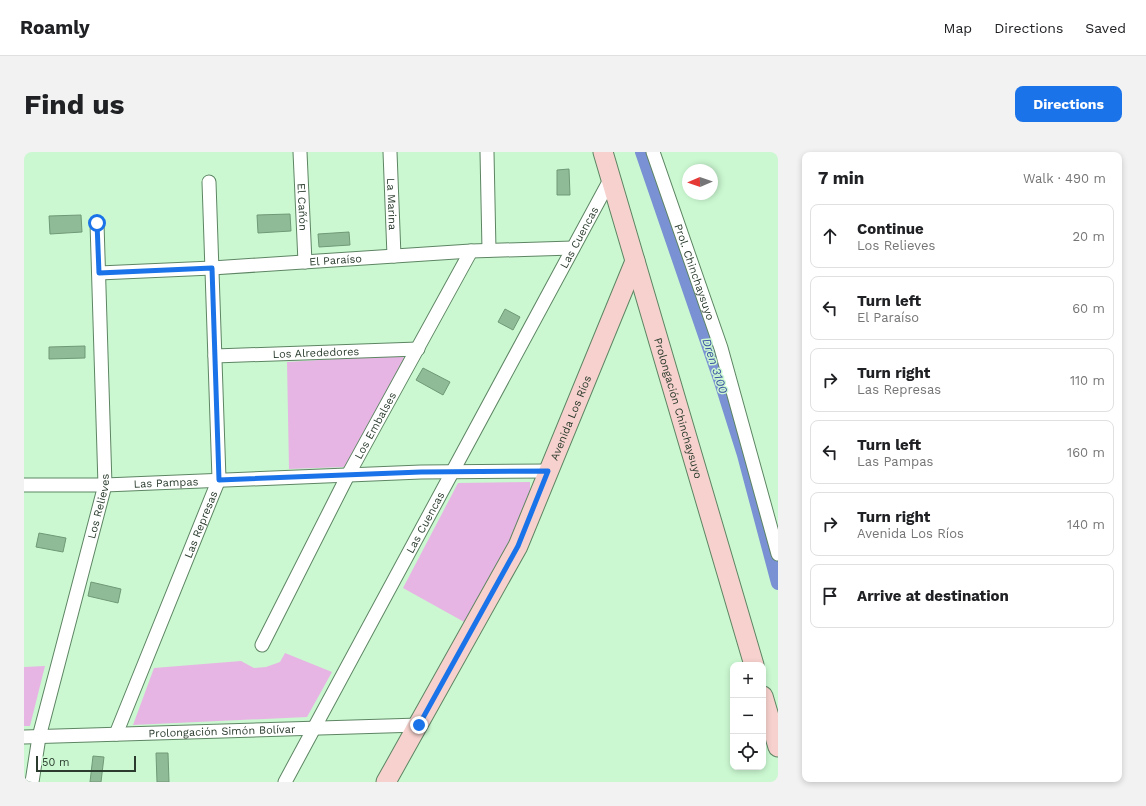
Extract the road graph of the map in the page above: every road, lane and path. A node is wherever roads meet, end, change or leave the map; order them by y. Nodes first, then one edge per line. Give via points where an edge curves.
1 (300, 152) edge
2 (390, 152) edge
3 (487, 152) edge
4 (603, 152) edge
5 (653, 152) edge
6 (610, 178) junction
7 (209, 182) dead end
8 (97, 223) dead end
9 (573, 248) junction
10 (489, 250) junction
11 (470, 251) junction
12 (394, 256) junction
13 (635, 261) junction
14 (305, 262) junction
15 (212, 268) junction
16 (99, 273) junction
17 (418, 349) junction
18 (215, 356) junction
19 (548, 471) junction
20 (452, 472) junction
21 (348, 475) junction
22 (219, 480) junction
23 (24, 485) edge
24 (105, 485) junction
25 (778, 554) edge
26 (262, 645) dead end
27 (753, 662) edge
28 (764, 698) edge
29 (419, 725) junction
30 (312, 728) junction
31 (116, 734) junction
32 (24, 737) edge
33 (39, 737) junction
34 (778, 747) edge
35 (32, 782) edge
36 (285, 782) edge
37 (386, 782) edge

1 - 14 street, El Cañón
2 - 12 street, La Marina
3 - 10 street
4 - 6 street, Prolongación Chinchaysuyo
5 - 25 street, Prol. Chinchaysuyo via 721,348
6 - 9 street, Las Cuencas
6 - 13 street, Prolongación Chinchaysuyo
7 - 15 street, Las Represas
8 - 16 street, Los Relieves
9 - 10 street, El Paraíso
9 - 20 street, Las Cuencas
10 - 11 street, El Paraíso
11 - 12 street, El Paraíso
11 - 17 street, Los Embalses
12 - 14 street, El Paraíso
13 - 19 street, Avenida Los Ríos
13 - 27 street, Prolongación Chinchaysuyo
14 - 15 street, El Paraíso
15 - 16 street, El Paraíso
15 - 18 street, Las Represas
16 - 24 street, Los Relieves
17 - 18 street, Los Alrededores
17 - 21 street, Los Embalses
18 - 22 street, Las Represas
19 - 20 street, Las Pampas
19 - 29 street, Avenida Los Ríos via 518,546
20 - 21 street, Las Pampas
20 - 30 street, Las Cuencas
21 - 22 street, Las Pampas
21 - 26 street, Los Embalses
22 - 24 street, Las Pampas
22 - 31 street, Las Represas
23 - 24 street, Las Pampas
24 - 33 street, Los Relieves
28 - 34 street
29 - 30 street, Prolongación Simón Bolívar
29 - 37 street, Avenida Los Ríos
30 - 31 street, Prolongación Simón Bolívar
30 - 36 street, Las Cuencas
31 - 33 street, Prolongación Simón Bolívar
32 - 33 street, Prolongación Simón Bolívar
33 - 35 street, Los Relieves

